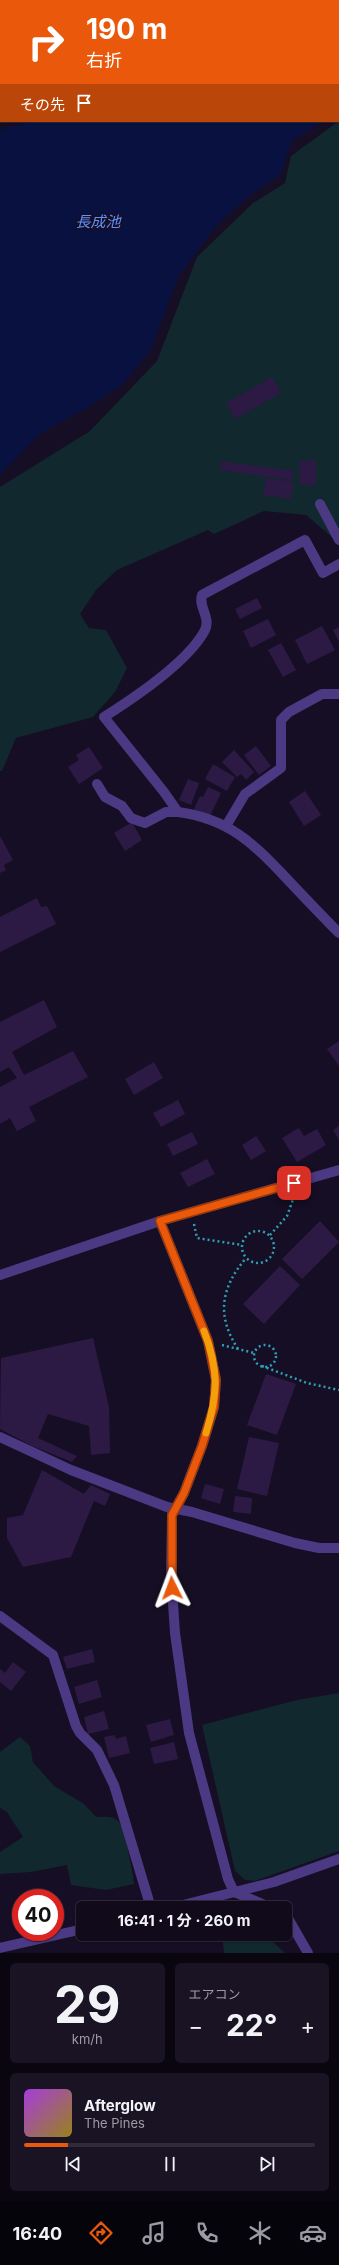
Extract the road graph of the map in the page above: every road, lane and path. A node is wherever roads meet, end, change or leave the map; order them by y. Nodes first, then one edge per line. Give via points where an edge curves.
1 (320, 504) dead end
2 (339, 540) edge
3 (339, 564) edge
4 (339, 694) edge
5 (97, 784) dead end
6 (178, 812) junction
7 (226, 826) junction
8 (339, 933) edge
9 (339, 1170) edge
10 (295, 1194) dead end
11 (160, 1221) junction
12 (194, 1224) dead end
13 (270, 1235) junction
14 (242, 1245) junction
15 (246, 1258) junction
16 (0, 1275) edge
17 (222, 1345) dead end
18 (238, 1349) junction
19 (254, 1353) junction
20 (262, 1366) junction
21 (339, 1390) edge
22 (0, 1437) edge
23 (176, 1509) junction
24 (339, 1548) edge
25 (0, 1616) edge
26 (339, 1860) edge
27 (234, 1892) junction
28 (149, 1901) edge
29 (199, 1901) edge
30 (255, 1901) edge
31 (292, 1925) edge
32 (76, 1931) edge
33 (0, 1948) edge
34 (308, 1953) edge

1 - 2 street
3 - 6 street via 323,573 305,540 202,595 200,600 207,620 205,630 151,686 104,717
4 - 7 street via 322,694 289,712 281,720 282,768 245,794
5 - 6 street via 105,797 122,806 131,818 139,822 145,823 166,812
6 - 7 street via 193,814
7 - 8 street via 252,843
9 - 11 street
10 - 13 path via 286,1216
11 - 16 street
11 - 23 street via 208,1341 216,1380 214,1407 202,1446
12 - 14 path via 197,1238
13 - 14 path via 262,1231 252,1232 247,1235
13 - 15 path via 275,1248 270,1258 254,1263
14 - 15 path
15 - 18 path via 228,1285 224,1305 226,1324
17 - 18 path
18 - 19 path
19 - 20 path via 255,1360
19 - 20 path via 258,1347 265,1345 274,1350 274,1361 269,1366
20 - 21 path via 306,1383
22 - 23 street via 71,1470
23 - 24 street via 295,1543 319,1548
23 - 27 street via 172,1515 171,1573 181,1685 189,1733 216,1838
25 - 28 street via 53,1655 76,1726 97,1750 114,1785
26 - 27 street via 274,1882
27 - 29 street
27 - 30 street
31 - 34 street
32 - 33 street

